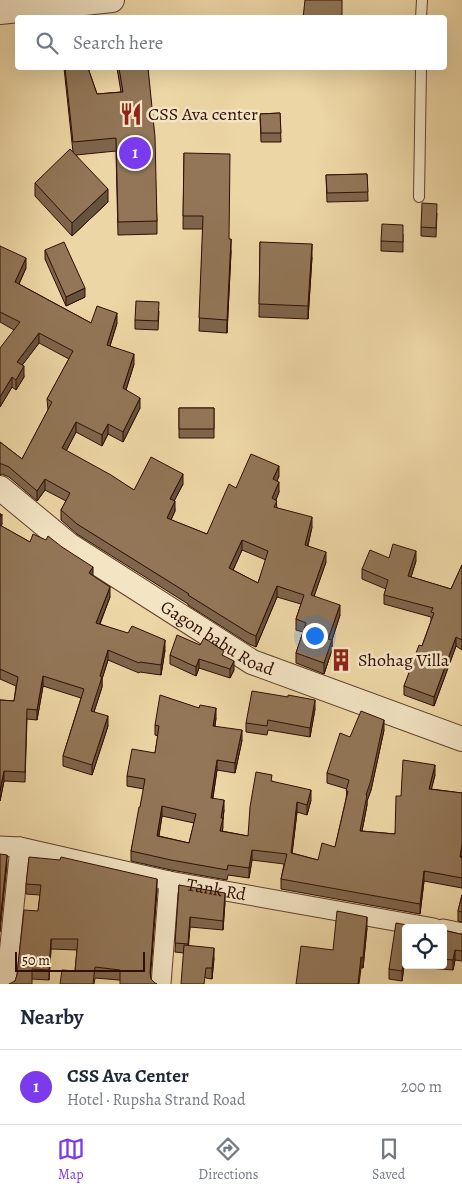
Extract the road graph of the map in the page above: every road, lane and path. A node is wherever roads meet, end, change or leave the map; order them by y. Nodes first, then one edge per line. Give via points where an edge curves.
1 (112, 0) edge
2 (422, 0) edge
3 (0, 12) edge
4 (421, 15) edge
5 (420, 70) edge
6 (419, 197) dead end
7 (0, 488) edge
8 (462, 739) edge
9 (0, 846) edge
10 (20, 847) junction
11 (168, 881) junction
12 (411, 924) edge
13 (447, 930) edge
14 (462, 933) edge
15 (6, 984) edge
16 (161, 984) edge

1 - 3 street
2 - 4 lane
5 - 6 lane
7 - 8 street, Gagon babu Road via 69,545 252,662
9 - 10 street, Tank Rd
10 - 11 street, Tank Rd
10 - 15 street
11 - 12 street, Tank Rd
11 - 16 street
13 - 14 street

